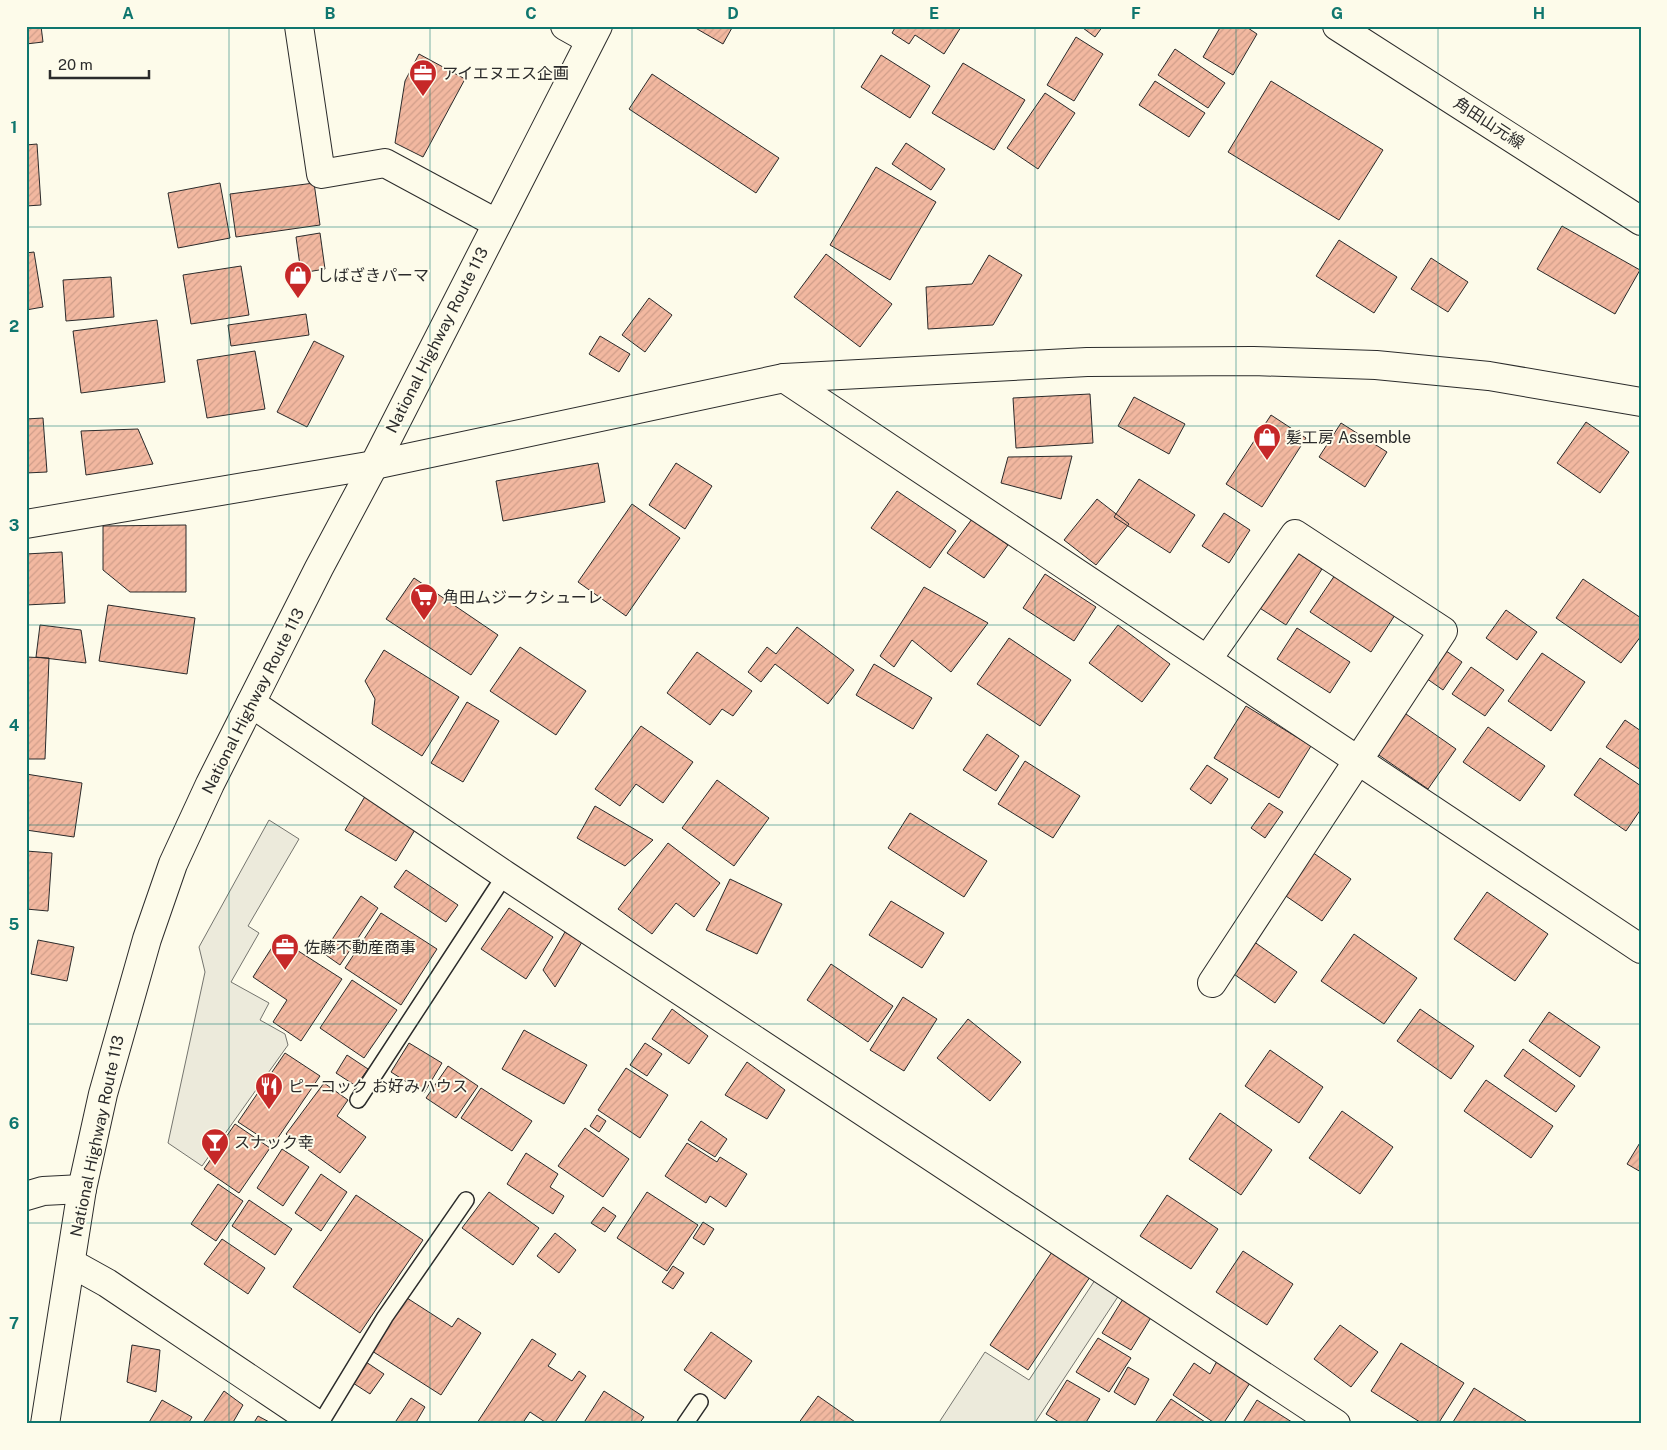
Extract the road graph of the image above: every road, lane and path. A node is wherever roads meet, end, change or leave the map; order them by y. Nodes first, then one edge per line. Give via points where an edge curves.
1 (298, 26) edge
2 (565, 26) edge
3 (1337, 26) edge
4 (594, 33) edge
5 (1641, 221) edge
6 (496, 223) junction
7 (784, 378) junction
8 (1641, 402) edge
9 (374, 465) junction
10 (26, 524) edge
11 (1207, 660) junction
12 (251, 703) junction
13 (1358, 760) junction
14 (505, 875) junction
15 (1641, 949) edge
16 (1212, 983) dead end
17 (358, 1100) dead end
18 (82, 1190) junction
19 (26, 1196) edge
20 (466, 1200) dead end
21 (71, 1264) junction
22 (700, 1402) dead end
23 (45, 1424) edge
24 (319, 1424) edge
25 (685, 1424) edge
26 (1336, 1424) edge

1 - 6 main road via 321,174 385,163
2 - 4 main road
3 - 5 main road, 角田山元線
4 - 6 main road, National Highway Route 113
6 - 9 main road, National Highway Route 113
7 - 8 main road via 1087,362 1253,361 1376,365 1480,375
7 - 9 main road
7 - 11 main road
9 - 10 main road
9 - 12 main road, National Highway Route 113
11 - 13 main road
11 - 13 main road via 1295,534 1443,631
12 - 14 main road
12 - 18 main road, National Highway Route 113 via 173,864 120,1028
13 - 15 main road
13 - 16 main road
14 - 17 lane
14 - 26 main road
18 - 19 main road via 43,1191
18 - 21 main road, National Highway Route 113
20 - 24 lane via 385,1316
21 - 23 main road, National Highway Route 113
21 - 24 main road via 107,1283
22 - 25 lane

